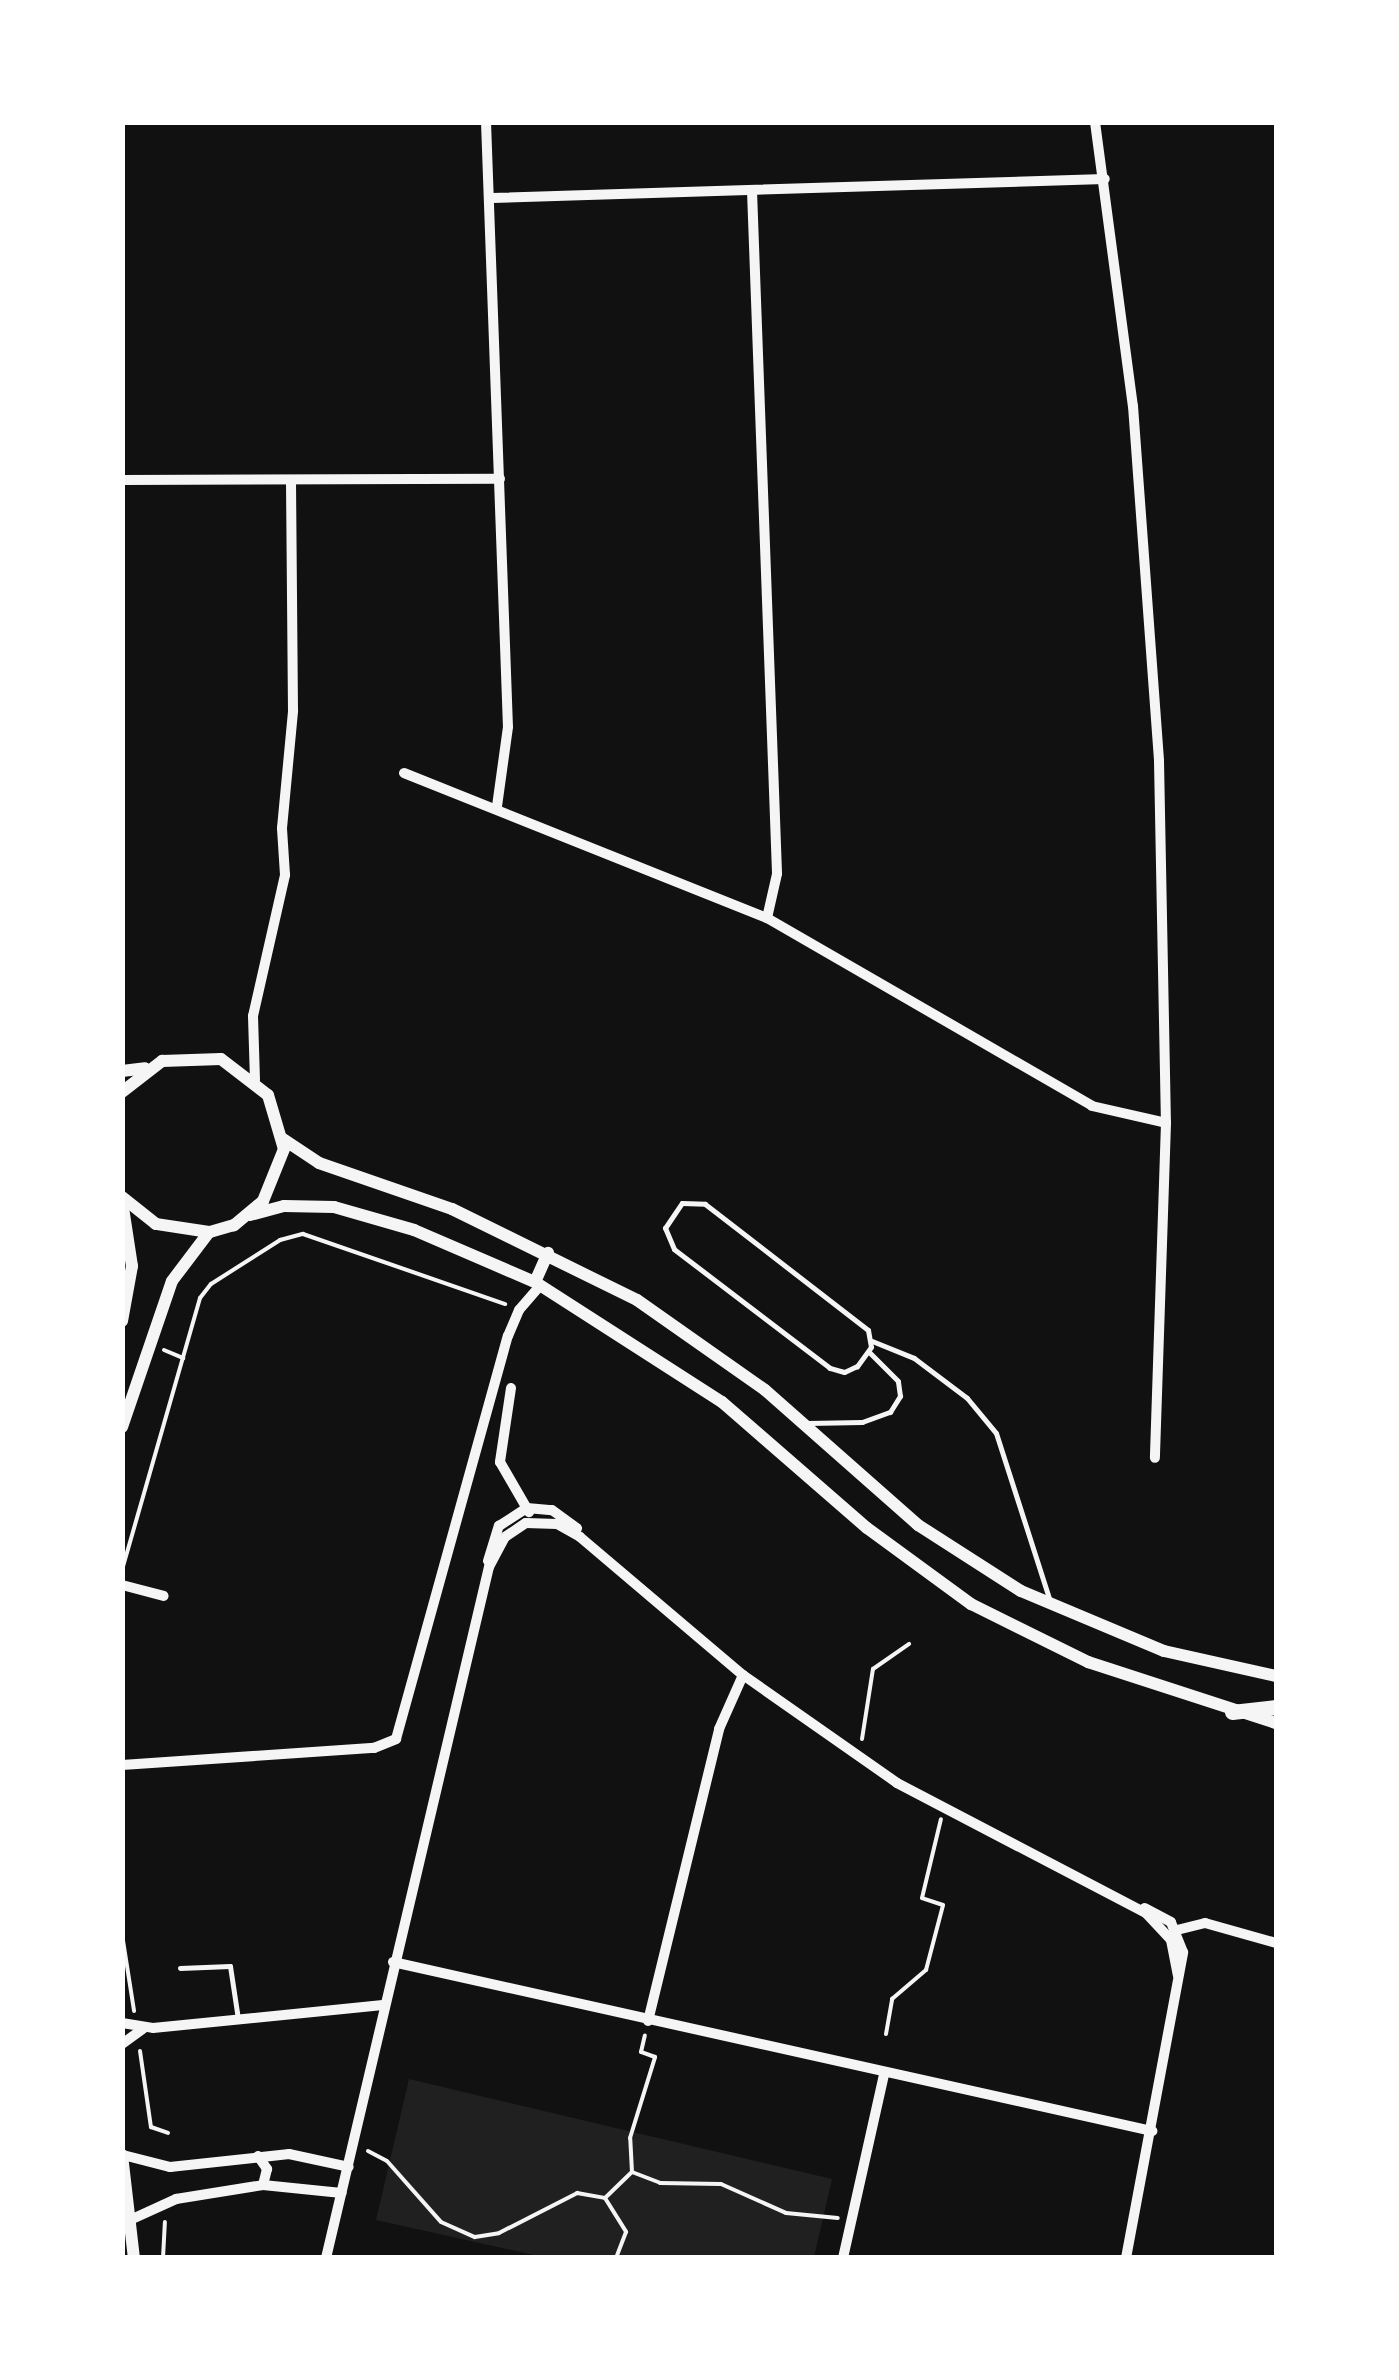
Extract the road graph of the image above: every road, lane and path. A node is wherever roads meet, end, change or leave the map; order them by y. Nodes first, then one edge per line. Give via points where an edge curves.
1 (486, 122) edge
2 (1095, 122) edge
3 (1105, 179) junction
4 (752, 191) junction
5 (492, 198) junction
6 (500, 479) junction
7 (122, 480) edge
8 (290, 480) junction
9 (404, 773) dead end
10 (496, 806) junction
11 (767, 918) junction
12 (148, 1068) junction
13 (122, 1071) edge
14 (255, 1080) junction
15 (122, 1092) edge
16 (1166, 1123) junction
17 (283, 1139) junction
18 (122, 1199) edge
19 (250, 1214) junction
20 (209, 1232) junction
21 (548, 1253) junction
22 (538, 1283) junction
23 (519, 1310) junction
24 (122, 1321) edge
25 (872, 1341) junction
26 (150, 1345) junction
27 (868, 1352) junction
28 (185, 1358) junction
29 (510, 1388) dead end
30 (805, 1424) junction
31 (122, 1427) edge
32 (1155, 1458) dead end
33 (527, 1508) junction
34 (535, 1521) junction
35 (591, 1545) junction
36 (489, 1567) junction
37 (122, 1570) edge
38 (122, 1588) edge
39 (164, 1596) dead end
40 (1051, 1606) junction
41 (909, 1644) dead end
42 (743, 1675) junction
43 (1276, 1676) edge
44 (1276, 1707) edge
45 (1232, 1712) junction
46 (1276, 1723) edge
47 (861, 1759) junction
48 (122, 1765) edge
49 (941, 1817) dead end
50 (1136, 1907) junction
51 (1176, 1930) junction
52 (122, 1934) edge
53 (1276, 1943) edge
54 (393, 1962) junction
55 (124, 1964) edge
56 (180, 1968) dead end
57 (1178, 1975) junction
58 (383, 2006) junction
59 (150, 2014) dead end
60 (238, 2019) junction
61 (648, 2022) junction
62 (122, 2023) edge
63 (144, 2028) junction
64 (886, 2034) dead end
65 (139, 2041) dead end
66 (122, 2044) edge
67 (884, 2074) junction
68 (1152, 2131) junction
69 (168, 2134) dead end
70 (354, 2147) junction
71 (122, 2155) edge
72 (258, 2156) junction
73 (349, 2167) junction
74 (632, 2172) junction
75 (263, 2185) junction
76 (342, 2193) junction
77 (605, 2198) junction
78 (176, 2199) junction
79 (852, 2217) junction
80 (130, 2220) junction
81 (134, 2258) edge
82 (163, 2258) edge
83 (326, 2258) edge
84 (616, 2258) edge
85 (843, 2258) edge
86 (1126, 2258) edge

1 - 5 street
2 - 3 street
3 - 4 street
3 - 16 street via 1132,391 1154,672
4 - 5 street
4 - 11 street via 777,860
5 - 6 street
6 - 8 street
6 - 10 street via 508,727
7 - 8 street
8 - 14 street via 293,711 282,828 285,875 253,1016
9 - 10 street
10 - 11 street
11 - 16 street via 1092,1106
12 - 13 street
12 - 14 street via 202,1056
12 - 15 street
14 - 17 street via 277,1112
16 - 32 street
17 - 19 street via 274,1186
17 - 21 street via 333,1169 452,1209
18 - 20 street via 156,1224
18 - 24 street via 132,1266
19 - 20 street
19 - 22 street via 284,1206 334,1207 414,1230
20 - 26 street via 178,1267
21 - 22 street
21 - 30 street via 669,1320
22 - 23 street
22 - 45 street via 722,1402 878,1537 971,1604 1088,1662
23 - 28 path via 303,1234 280,1240 206,1289
23 - 48 street via 396,1739 374,1748
25 - 27 lane
25 - 27 lane via 864,1326 706,1204 682,1203 670,1213 666,1236 674,1249 830,1368 851,1370
25 - 40 lane via 914,1358 967,1398 996,1433
26 - 28 path
26 - 31 street
27 - 30 lane via 890,1366 898,1381 900,1396 890,1412 862,1422
28 - 37 path
29 - 33 street via 500,1462
30 - 40 street via 918,1525
33 - 34 street
33 - 35 street via 561,1515
33 - 36 street via 499,1526
34 - 35 street via 557,1524
34 - 36 street via 504,1537
35 - 42 street
36 - 54 street
38 - 39 street
40 - 43 street via 1164,1651
41 - 47 path via 870,1675
42 - 47 street
42 - 61 street via 719,1730
44 - 45 main road
45 - 46 street
47 - 50 street via 995,1839
49 - 64 path via 922,1898 943,1905 926,1970 892,1999
50 - 51 street via 1163,1916
50 - 57 street via 1171,1940
51 - 53 street via 1205,1923
51 - 57 street via 1183,1952
52 - 55 path
54 - 58 street
54 - 61 street
55 - 59 path via 134,2014
56 - 60 lane via 230,1966
57 - 68 street
58 - 60 street
58 - 70 street
60 - 63 street
61 - 67 street
61 - 74 path via 641,2052 655,2057 630,2138
62 - 63 street
63 - 66 street
65 - 69 path via 151,2127
67 - 68 street
67 - 79 street
68 - 86 street
70 - 73 street
70 - 77 path via 387,2162 441,2222 476,2238 576,2193
71 - 72 street via 170,2168
71 - 80 street
72 - 73 street via 305,2155
72 - 75 street via 267,2169
73 - 76 street
74 - 77 path
74 - 79 path via 660,2183 721,2184 786,2212
75 - 76 street
75 - 78 street
76 - 83 street
77 - 84 path via 626,2232
78 - 80 street
78 - 82 path via 178,2206 165,2213
79 - 85 street
80 - 81 street

